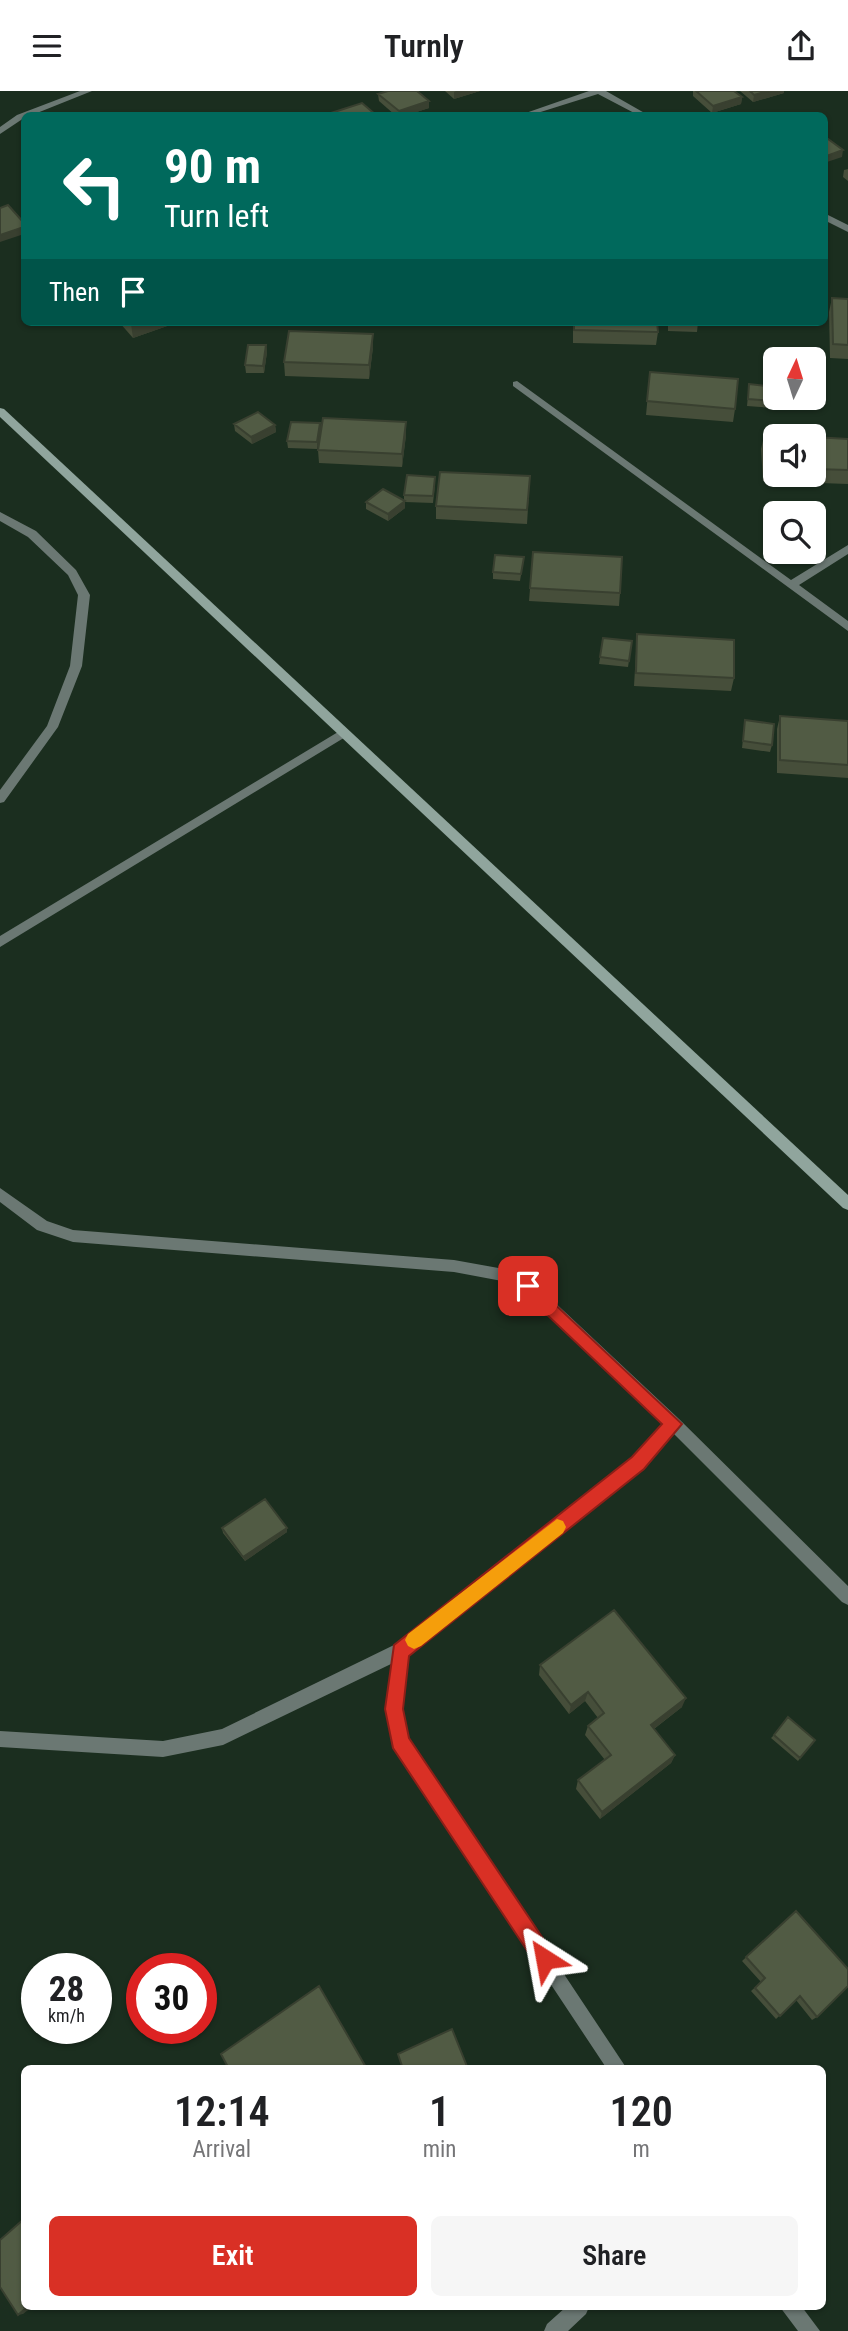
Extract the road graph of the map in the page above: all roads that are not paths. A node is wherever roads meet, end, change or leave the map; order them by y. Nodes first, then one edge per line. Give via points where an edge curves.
1 (88, 91) edge
2 (599, 91) edge
3 (33, 112) edge
4 (533, 112) edge
5 (638, 112) edge
6 (21, 117) edge
7 (0, 131) edge
8 (828, 218) edge
9 (848, 229) edge
10 (517, 384) dead end
11 (0, 411) edge
12 (0, 516) edge
13 (848, 549) edge
14 (791, 585) junction
15 (848, 627) edge
16 (344, 733) junction
17 (0, 799) edge
18 (0, 942) edge
19 (0, 1194) edge
20 (848, 1204) edge
21 (674, 1424) junction
22 (848, 1597) edge
23 (400, 1651) junction
24 (0, 1739) edge
25 (615, 2065) edge
26 (576, 2310) edge
27 (792, 2310) edge
28 (554, 2331) edge
29 (810, 2331) edge

1 - 3 street
2 - 4 street
2 - 5 street
6 - 7 street
8 - 9 street
10 - 14 street
11 - 16 main road
12 - 17 street via 32,534 72,573 84,595 76,666 52,727
13 - 14 street
14 - 15 street
16 - 18 street
16 - 20 main road
19 - 21 street via 42,1226 73,1236 454,1266 504,1275 528,1286
21 - 22 street
21 - 23 street via 638,1463
23 - 24 street via 223,1737 163,1749
23 - 25 street via 394,1709 400,1742
26 - 28 street
27 - 29 street

